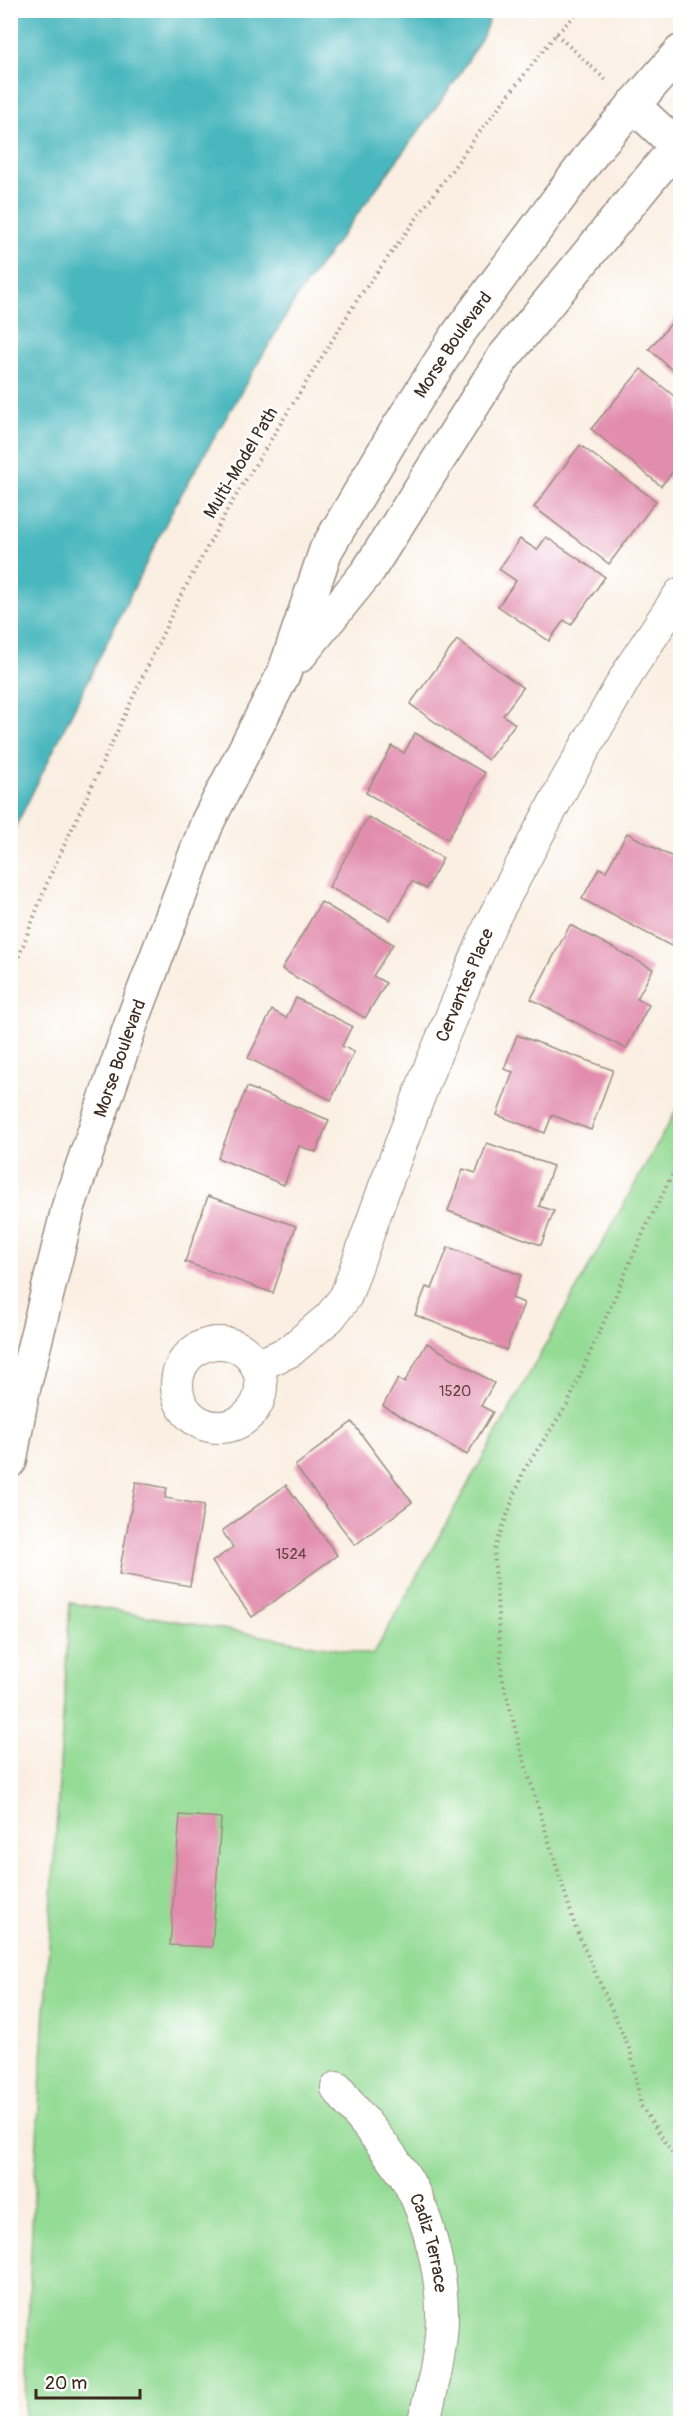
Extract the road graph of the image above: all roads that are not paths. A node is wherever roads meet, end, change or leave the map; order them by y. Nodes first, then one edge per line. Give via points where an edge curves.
1 (681, 52) edge
2 (633, 105) junction
3 (680, 147) edge
4 (681, 594) edge
5 (284, 674) junction
6 (257, 1366) dead end
7 (10, 1461) edge
8 (337, 2088) dead end
9 (423, 2424) edge

1 - 2 street, Morse Boulevard
2 - 3 street
2 - 5 street, Morse Boulevard via 597,147 458,334 398,428 326,550
3 - 5 street, Morse Boulevard via 503,358 368,571
4 - 6 street, Cervantes Place via 632,666 490,925 430,1067 346,1296 330,1317 290,1351
5 - 7 street, Morse Boulevard via 208,821 126,1038 69,1205 22,1395
8 - 9 street, Cadiz Terrace via 408,2182 423,2211 436,2265 442,2315 435,2376

